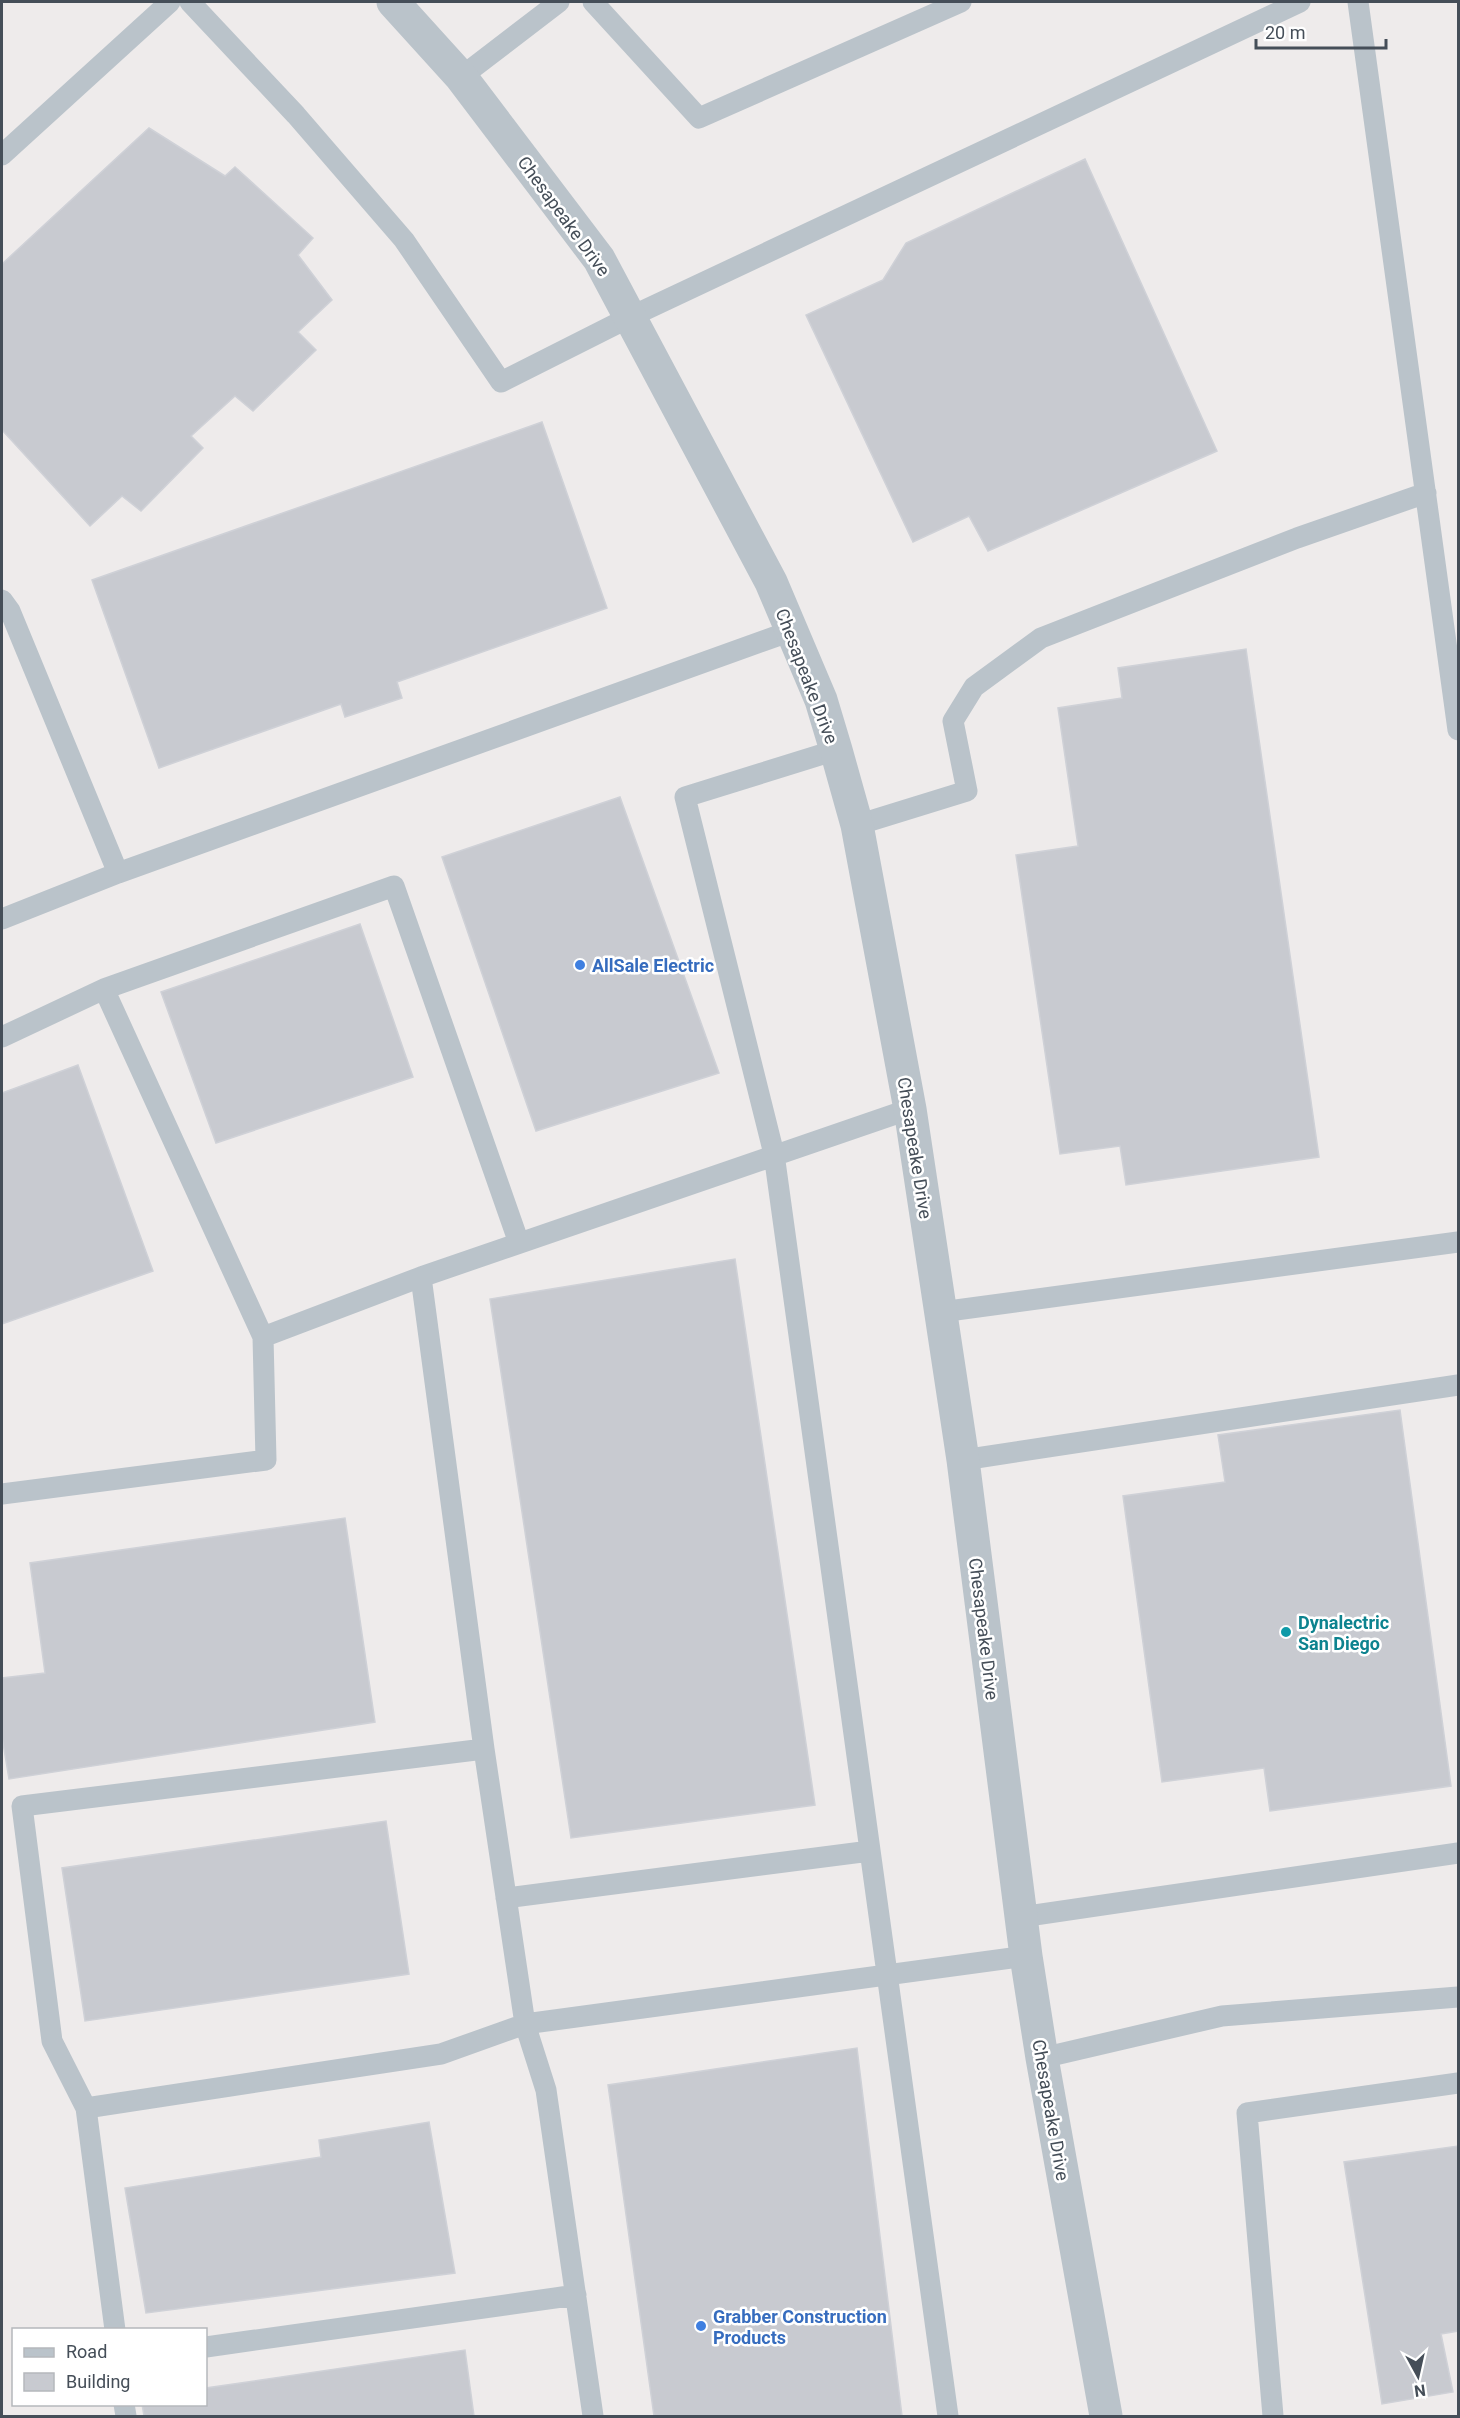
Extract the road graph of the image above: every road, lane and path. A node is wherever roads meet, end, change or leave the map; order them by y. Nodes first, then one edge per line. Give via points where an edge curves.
1 (170, 2) edge
2 (190, 2) edge
3 (393, 2) edge
4 (559, 2) edge
5 (593, 2) edge
6 (961, 2) edge
7 (1300, 2) edge
8 (1358, 2) edge
9 (461, 77) junction
10 (2, 155) edge
11 (630, 317) junction
12 (1425, 493) junction
13 (2, 600) edge
14 (792, 631) junction
15 (1458, 730) edge
16 (836, 750) junction
17 (857, 825) junction
18 (118, 873) junction
19 (2, 919) edge
20 (104, 989) junction
21 (2, 1038) edge
22 (910, 1109) junction
23 (774, 1154) junction
24 (1458, 1242) edge
25 (519, 1243) junction
26 (421, 1277) junction
27 (940, 1312) junction
28 (263, 1336) junction
29 (1458, 1385) edge
30 (963, 1460) junction
31 (2, 1494) edge
32 (484, 1749) junction
33 (870, 1851) junction
34 (1458, 1854) edge
35 (506, 1898) junction
36 (1021, 1917) junction
37 (1026, 1956) junction
38 (887, 1975) junction
39 (1458, 1997) edge
40 (525, 2024) junction
41 (1042, 2058) junction
42 (1458, 2084) edge
43 (86, 2108) junction
44 (576, 2295) junction
45 (114, 2328) edge
46 (207, 2347) edge
47 (593, 2416) edge
48 (948, 2416) edge
49 (1106, 2416) edge
50 (1273, 2416) edge

1 - 10 lane
2 - 11 lane via 296,115 404,240 501,382
3 - 9 street, Chesapeake Drive
4 - 9 lane
5 - 6 lane via 699,118
7 - 11 lane
8 - 12 lane
9 - 11 street, Chesapeake Drive via 599,260
11 - 14 street, Chesapeake Drive via 771,582
12 - 15 lane
12 - 17 lane via 1041,638 974,687 953,722 967,791
13 - 18 lane via 10,611
14 - 16 street, Chesapeake Drive via 821,700
14 - 18 lane
16 - 17 street, Chesapeake Drive
16 - 23 lane via 685,797
17 - 22 street, Chesapeake Drive
18 - 19 lane
20 - 21 lane
20 - 25 lane via 394,886
20 - 28 lane
22 - 23 lane
22 - 27 street, Chesapeake Drive
23 - 25 lane
23 - 33 lane
24 - 27 lane
25 - 26 lane
26 - 28 lane
26 - 32 lane
27 - 30 street, Chesapeake Drive
28 - 31 lane via 266,1460
29 - 30 lane
30 - 36 street, Chesapeake Drive
32 - 35 lane
32 - 43 lane via 22,1806 52,2041
33 - 35 lane
33 - 38 lane
34 - 36 lane
35 - 40 lane
36 - 37 street, Chesapeake Drive
37 - 38 lane
37 - 41 street, Chesapeake Drive
38 - 40 lane
38 - 48 lane
39 - 41 lane via 1222,2016
40 - 43 lane via 441,2054
40 - 44 lane via 546,2090
41 - 49 street, Chesapeake Drive
42 - 50 lane via 1247,2113
43 - 45 lane
44 - 46 lane
44 - 47 lane

